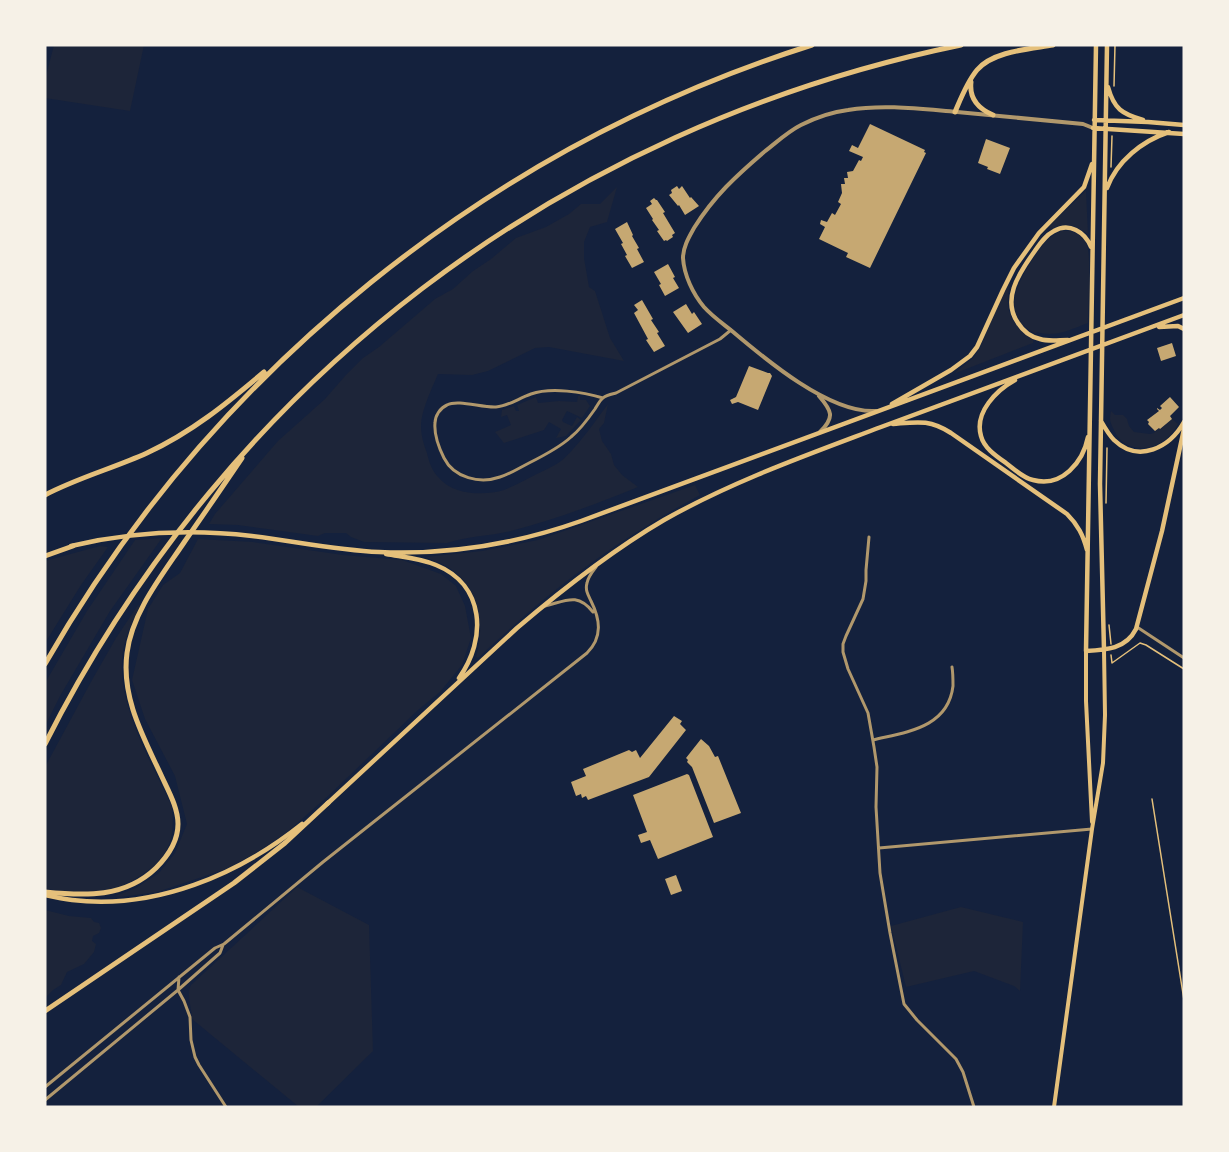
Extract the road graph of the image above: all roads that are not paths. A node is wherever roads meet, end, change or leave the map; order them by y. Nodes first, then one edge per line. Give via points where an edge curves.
1 (812, 45) edge
2 (961, 45) edge
3 (1053, 45) edge
4 (1096, 45) edge
5 (1107, 45) edge
6 (972, 77) junction
7 (1106, 81) junction
8 (955, 112) junction
9 (993, 115) junction
10 (1094, 120) junction
11 (1106, 121) junction
12 (1148, 122) junction
13 (1083, 124) junction
14 (1184, 125) edge
15 (1093, 128) junction
16 (1109, 128) junction
17 (1168, 132) junction
18 (1184, 134) edge
19 (1094, 153) junction
20 (1105, 196) junction
21 (1093, 255) junction
22 (1184, 296) edge
23 (1184, 315) edge
24 (1147, 329) junction
25 (1184, 329) edge
26 (731, 330) junction
27 (311, 333) junction
28 (1071, 340) junction
29 (1031, 372) junction
30 (817, 393) junction
31 (603, 398) junction
32 (880, 411) junction
33 (1101, 420) junction
34 (1090, 422) junction
35 (1184, 422) edge
36 (887, 424) junction
37 (1184, 429) edge
38 (820, 432) junction
39 (254, 440) junction
40 (45, 495) edge
41 (869, 537) dead end
42 (73, 546) joint
43 (358, 550) junction
44 (45, 555) edge
45 (1088, 557) junction
46 (600, 561) junction
47 (543, 606) junction
48 (596, 615) junction
49 (1137, 627) junction
50 (1104, 650) junction
51 (1086, 651) junction
52 (1184, 658) edge
53 (45, 664) edge
54 (952, 667) dead end
55 (443, 696) junction
56 (873, 740) junction
57 (45, 744) edge
58 (328, 803) junction
59 (1092, 829) junction
60 (879, 848) junction
61 (45, 894) edge
62 (224, 944) junction
63 (179, 977) junction
64 (178, 990) junction
65 (45, 1011) edge
66 (45, 1087) edge
67 (45, 1100) edge
68 (226, 1107) edge
69 (974, 1107) edge
70 (1054, 1107) edge

1 - 27 highway via 684,93 558,155 429,237
2 - 39 highway via 850,72 763,101 657,145 576,187 488,241 405,301 327,368
3 - 6 highway via 996,57
4 - 10 main road
5 - 7 main road
6 - 8 highway
6 - 9 highway via 974,101
7 - 11 main road
7 - 12 main road via 1110,96 1122,112
8 - 9 street
8 - 26 street via 878,107 825,115 791,131 719,193 687,239 683,255 688,280 699,300
9 - 13 street
10 - 11 main road
10 - 13 street
10 - 15 main road
11 - 12 main road
11 - 16 main road
12 - 14 main road
13 - 15 street
15 - 16 main road
15 - 19 main road
16 - 17 main road
16 - 20 main road
17 - 18 main road
17 - 20 main road via 1140,146 1122,162
19 - 21 main road
19 - 32 main road via 1084,187 1024,254 970,356
20 - 33 main road
21 - 28 main road via 1088,240 1079,231 1056,230 1041,243 1013,287 1012,310 1023,329 1040,339
21 - 34 main road
22 - 28 main road
23 - 24 main road
24 - 25 main road
24 - 29 main road
26 - 30 street via 787,375
26 - 31 street
27 - 40 highway via 195,427 147,453
27 - 53 highway via 227,415 166,487 110,562
28 - 32 main road
29 - 34 main road via 1006,385 987,405 981,420 981,436 993,453 1031,480 1062,477 1078,463
29 - 36 main road
30 - 32 street via 856,409
30 - 38 street via 831,416
31 - 31 street via 546,392 498,406 456,402 442,408 434,426 444,458 452,469 475,479 495,479 570,438
32 - 38 main road
33 - 35 main road via 1118,444 1140,452 1166,443
33 - 50 main road
34 - 45 main road
36 - 45 main road via 924,422 941,426 1067,514 1081,533
36 - 46 main road via 724,489
37 - 49 main road
38 - 43 main road via 528,537 441,551
39 - 57 highway via 195,510 134,593 90,660
39 - 61 highway via 147,600 128,644 130,703 177,817 170,852 129,887 103,894
41 - 56 street via 863,599 843,652 868,713
42 - 43 main road via 150,533 207,533
42 - 44 highway
43 - 55 main road via 435,564 452,573 470,595 477,620 474,649 464,672
45 - 51 main road
46 - 47 main road
46 - 48 street via 586,585
47 - 48 street via 577,600
47 - 55 main road
48 - 62 street via 600,627 593,647
49 - 50 main road via 1128,640
49 - 52 street
50 - 51 main road
50 - 59 main road via 1105,737
51 - 59 main road
54 - 56 street via 951,696 939,716 919,728
55 - 58 main road
56 - 60 street
58 - 61 main road via 251,860 187,887 119,901 69,900
58 - 65 highway via 234,883
59 - 60 street
59 - 70 main road
60 - 69 street via 904,1004 956,1059
62 - 63 street
62 - 64 street via 220,953
63 - 64 street
63 - 66 street
64 - 67 street
64 - 68 street via 190,1017 195,1057

